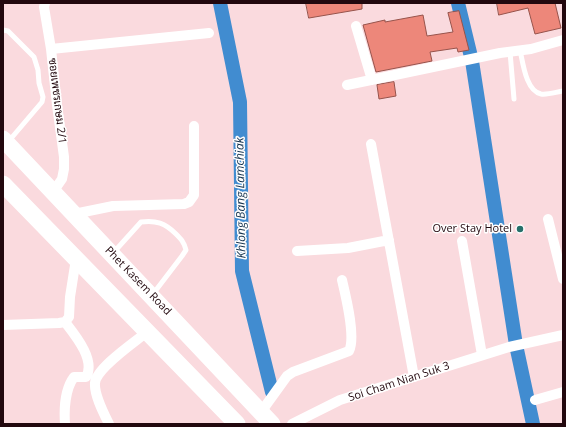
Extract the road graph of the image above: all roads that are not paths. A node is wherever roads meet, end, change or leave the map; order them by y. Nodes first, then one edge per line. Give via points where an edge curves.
1 (44, 5) edge
2 (356, 26) dead end
3 (3, 30) edge
4 (209, 33) dead end
5 (563, 40) edge
6 (51, 49) junction
7 (515, 51) junction
8 (372, 80) junction
9 (347, 85) dead end
10 (563, 91) edge
11 (514, 99) dead end
12 (194, 126) dead end
13 (5, 142) edge
14 (371, 144) dead end
15 (3, 184) edge
16 (53, 192) junction
17 (74, 214) junction
18 (548, 219) dead end
19 (389, 240) junction
20 (462, 241) dead end
21 (297, 251) dead end
22 (112, 254) junction
23 (76, 259) junction
24 (563, 279) edge
25 (342, 280) dead end
26 (152, 296) junction
27 (65, 322) junction
28 (3, 325) edge
29 (147, 332) junction
30 (563, 335) edge
31 (482, 355) junction
32 (414, 377) junction
33 (563, 392) edge
34 (535, 400) dead end
35 (267, 418) edge
36 (65, 424) edge
37 (109, 424) edge
38 (236, 424) edge
39 (292, 424) edge

1 - 6 street, ซอยเพชรเกษม 2/1
2 - 8 street
3 - 13 lane via 8,31 34,57 43,97 38,107
4 - 6 street
5 - 7 street
6 - 16 street, ซอยเพชรเกษม 2/1 via 64,157 62,179
7 - 8 street
7 - 10 lane via 533,90 541,94
7 - 11 lane
8 - 9 street
12 - 17 street via 194,195 189,202 113,206
13 - 16 main road, Phet Kasem Road
14 - 19 street
15 - 23 main road
16 - 17 main road, Phet Kasem Road
17 - 22 main road, Phet Kasem Road
18 - 24 street
19 - 21 street via 348,248
19 - 32 street
20 - 31 street
22 - 26 main road, Phet Kasem Road
22 - 26 lane via 141,222 161,223 170,228 184,243 186,250
23 - 27 street via 69,317
23 - 29 main road
25 - 35 street via 352,344 349,351 287,376
26 - 35 main road, Phet Kasem Road
27 - 28 street
27 - 36 street via 78,339 88,361 86,377 74,377 71,381 67,394
29 - 37 street via 98,374 95,383 96,394
29 - 38 main road
30 - 31 street, Soi Cham Nian Suk 3
31 - 32 street, Soi Cham Nian Suk 3
32 - 39 street, Soi Cham Nian Suk 3 via 340,400
33 - 34 street

